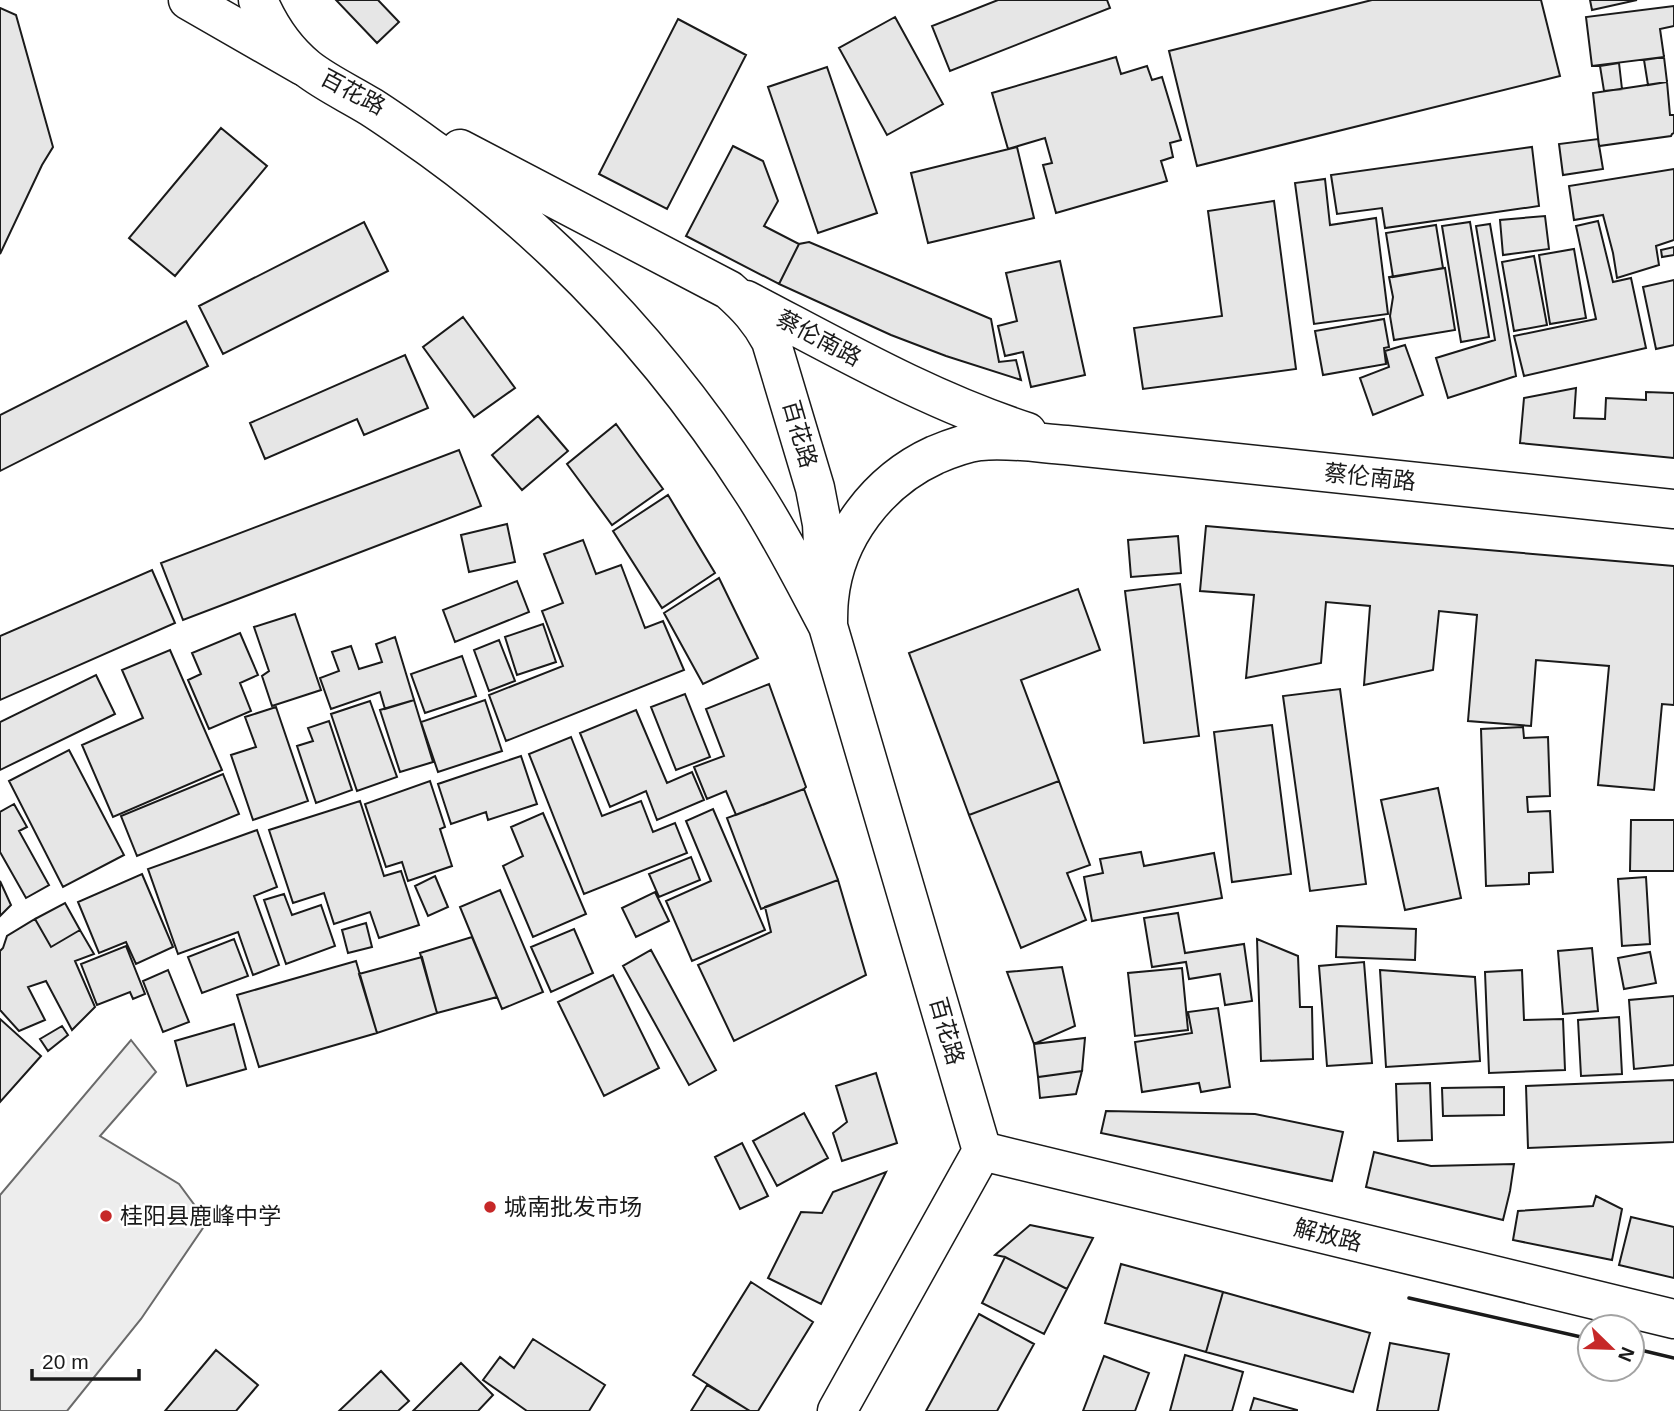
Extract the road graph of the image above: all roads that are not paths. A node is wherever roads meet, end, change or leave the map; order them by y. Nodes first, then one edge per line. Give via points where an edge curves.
1 (188, 0) edge
2 (258, 0) edge
3 (308, 68) junction
4 (729, 290) junction
5 (1066, 444) junction
6 (1674, 509) edge
7 (828, 626) junction
8 (982, 1152) junction
9 (1674, 1319) edge
10 (837, 1411) edge

1 - 3 main road
2 - 3 main road via 276,34
3 - 4 main road, 百花路
3 - 7 main road, 百花路 via 439,154 500,202 613,309 664,368 740,472
4 - 5 main road, 蔡伦南路 via 940,399
4 - 7 main road, 百花路 via 762,324 771,341 816,488
5 - 6 main road, 蔡伦南路
5 - 7 main road, 蔡伦南路 via 980,441 950,448 897,477 858,520 845,545 829,598
7 - 8 main road, 百花路
8 - 9 main road, 解放路
8 - 10 main road

